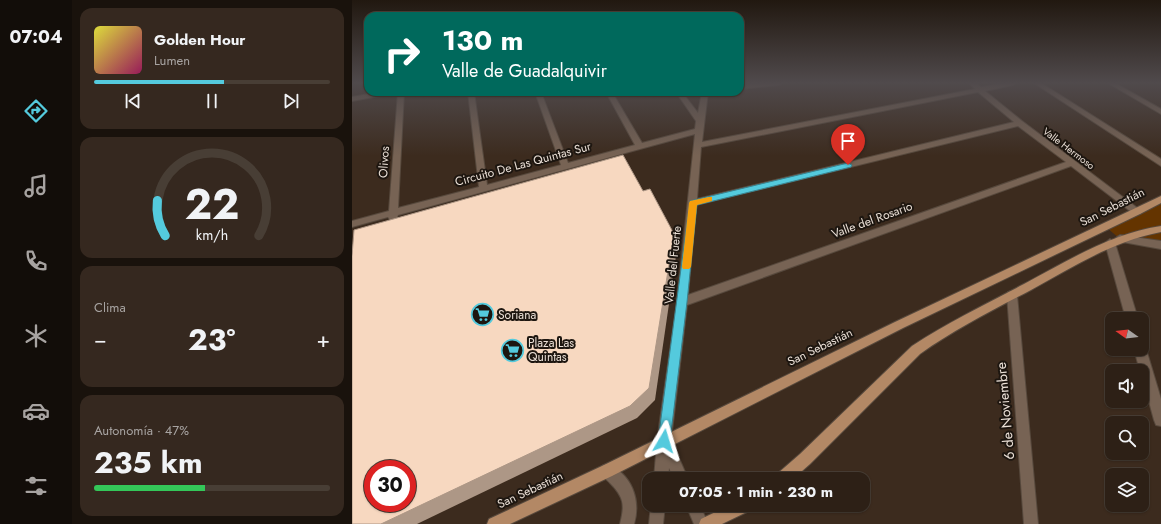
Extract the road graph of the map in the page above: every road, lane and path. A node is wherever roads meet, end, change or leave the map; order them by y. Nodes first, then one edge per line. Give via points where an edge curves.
1 (400, 107) edge
2 (472, 107) edge
3 (544, 107) edge
4 (618, 107) edge
5 (689, 107) edge
6 (703, 107) edge
7 (889, 107) edge
8 (1000, 107) edge
9 (1075, 107) edge
10 (1019, 123) junction
11 (700, 126) junction
12 (639, 145) junction
13 (698, 145) junction
14 (1071, 163) junction
15 (1161, 163) edge
16 (565, 165) junction
17 (483, 187) junction
18 (1161, 199) edge
19 (693, 203) junction
20 (1137, 212) junction
21 (393, 213) junction
22 (352, 224) edge
23 (392, 227) edge
24 (1161, 229) edge
25 (1115, 241) junction
26 (1161, 245) edge
27 (1012, 295) junction
28 (682, 302) junction
29 (1130, 312) edge
30 (1142, 356) edge
31 (1161, 420) edge
32 (664, 441) junction
33 (607, 471) junction
34 (662, 472) edge
35 (678, 472) edge
36 (790, 472) edge
37 (657, 512) edge
38 (696, 512) edge
39 (731, 512) edge
40 (494, 524) edge
41 (627, 524) edge
42 (656, 524) edge
43 (701, 524) edge
44 (706, 524) edge
45 (1031, 524) edge

1 - 21 street, Olivos
2 - 17 street
3 - 16 street
4 - 12 street
5 - 11 street
6 - 11 street, Valle del Fuerte
7 - 13 street
8 - 10 street, Valle Hermoso
9 - 15 street
10 - 14 street, Valle Hermoso
10 - 19 street
11 - 12 street, Circuito De Las Quintas Sur
11 - 13 street, Valle del Fuerte
12 - 16 street, Circuito De Las Quintas Sur
13 - 19 street, Valle del Fuerte
14 - 20 street, Valle Hermoso
14 - 28 street, Valle del Rosario
16 - 17 street, Circuito De Las Quintas Sur
17 - 21 street, Circuito De Las Quintas Sur
18 - 20 main road, San Sebastián
19 - 28 street, Valle del Fuerte
20 - 32 main road, San Sebastián via 899,325
21 - 22 street, Circuito De Las Quintas Sur
21 - 23 street, Olivos
24 - 25 main road via 1135,233
25 - 26 street
25 - 27 main road
25 - 29 street
27 - 36 main road via 973,314 916,350
27 - 45 street, 6 de Noviembre
28 - 32 street, Valle del Fuerte
30 - 31 street
32 - 33 main road, San Sebastián
32 - 34 street, Valle del Fuerte
32 - 35 street
33 - 40 main road, San Sebastián
33 - 41 street via 629,494
37 - 42 street
38 - 43 street
39 - 44 main road

